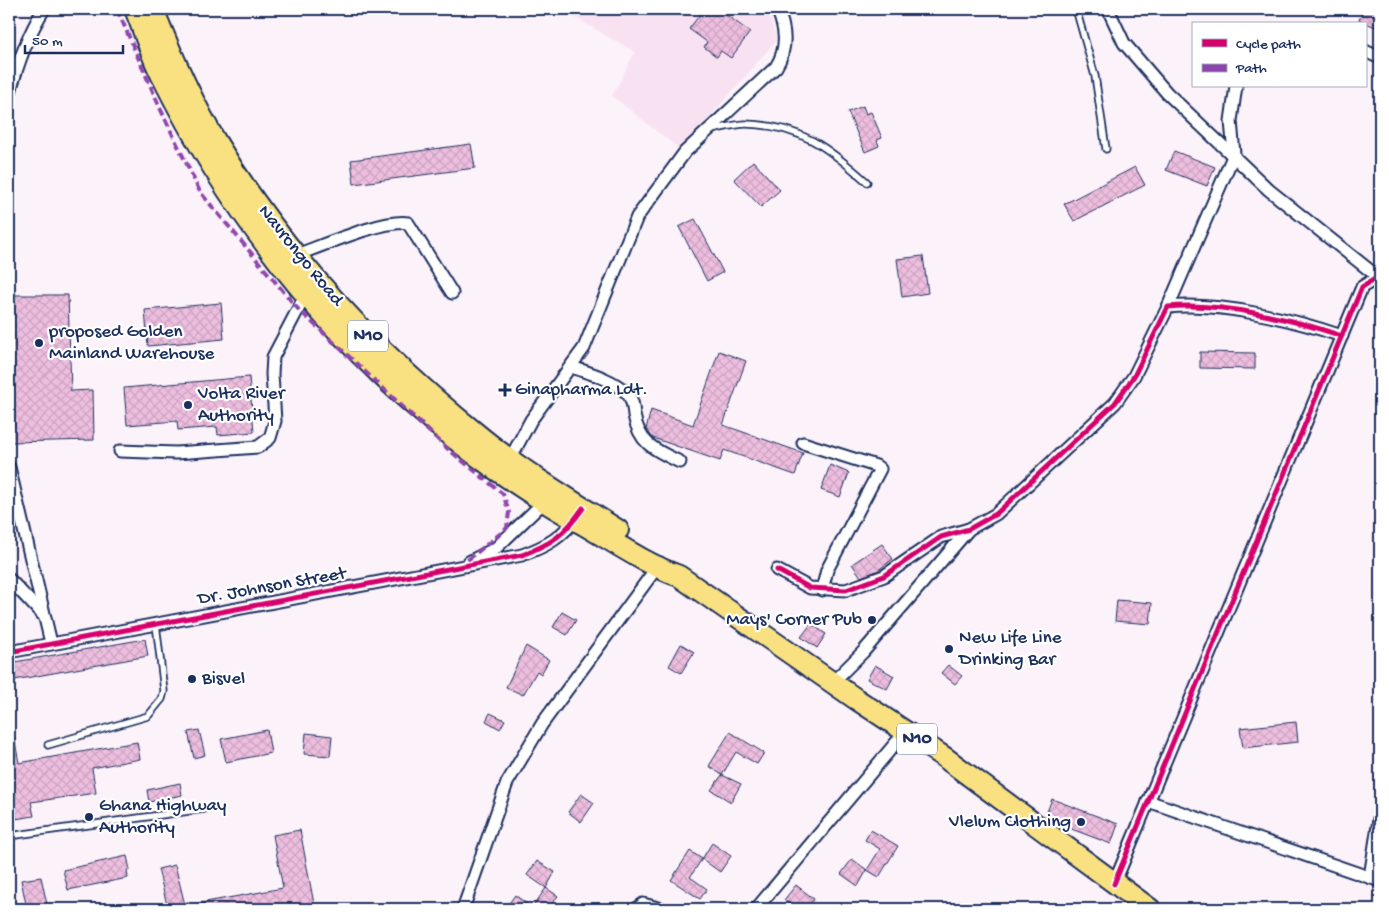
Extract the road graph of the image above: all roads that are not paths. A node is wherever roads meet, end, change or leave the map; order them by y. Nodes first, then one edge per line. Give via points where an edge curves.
1 (44, 9) edge
2 (135, 9) edge
3 (153, 9) edge
4 (777, 9) edge
5 (1076, 9) edge
6 (1108, 9) edge
7 (1366, 51) edge
8 (1380, 58) edge
9 (1236, 88) edge
10 (9, 96) edge
11 (707, 131) junction
12 (1106, 149) dead end
13 (1234, 154) junction
14 (867, 182) dead end
15 (296, 255) junction
16 (1379, 277) edge
17 (310, 286) junction
18 (452, 293) dead end
19 (1168, 307) junction
20 (1342, 336) junction
21 (571, 367) junction
22 (803, 443) dead end
23 (120, 451) dead end
24 (510, 459) junction
25 (680, 462) dead end
26 (9, 467) edge
27 (550, 496) junction
28 (579, 514) junction
29 (969, 530) junction
30 (660, 564) junction
31 (456, 569) junction
32 (777, 570) dead end
33 (9, 579) edge
34 (822, 590) junction
35 (45, 617) junction
36 (156, 624) junction
37 (51, 643) junction
38 (9, 652) edge
39 (832, 683) junction
40 (905, 732) junction
41 (48, 745) dead end
42 (1148, 801) junction
43 (204, 809) dead end
44 (1380, 813) edge
45 (9, 836) edge
46 (1375, 879) edge
47 (1114, 884) junction
48 (463, 909) edge
49 (636, 909) edge
50 (662, 909) edge
51 (756, 909) edge
52 (1150, 909) edge

1 - 10 street via 32,27 18,61
2 - 17 highway, Navrongo Road / N10 via 161,75 247,222
3 - 15 highway, Navrongo Road / N10 via 215,141
4 - 11 street via 785,39 784,54 776,67
5 - 12 lane via 1095,76
6 - 13 street via 1124,43 1167,93
7 - 8 street
9 - 13 street via 1232,121
11 - 14 lane via 745,124 782,128 832,151
11 - 21 street via 685,152 637,217 584,348
13 - 16 street via 1269,190
13 - 19 street
15 - 17 highway, Navrongo Road / N10
15 - 18 street via 369,230 408,223
16 - 20 street via 1362,287
17 - 23 street via 273,357 275,421 270,438 258,447 176,453
17 - 24 highway, Navrongo Road / N10 via 401,369
17 - 27 highway, Navrongo Road / N10 via 352,346 420,410 499,472
19 - 20 street via 1196,306 1282,319
19 - 29 street via 1134,376 1115,403 996,514
20 - 42 street
21 - 24 street via 531,420
21 - 25 street via 610,381 628,394 633,403 636,428 650,448
22 - 34 street via 880,469 827,570
24 - 27 highway, Navrongo Road / N10
26 - 35 street
27 - 28 highway, Navrongo Road / N10
27 - 31 street, Dr. Johnson Street via 496,548
28 - 30 highway, Navrongo Road / N10
28 - 31 street, Dr. Johnson Street via 552,542 539,549
29 - 34 street via 941,538 884,576 846,590
29 - 39 street
30 - 39 highway, Navrongo Road / N10
30 - 48 street via 542,724 508,783
31 - 36 street, Dr. Johnson Street
32 - 34 street via 810,588
33 - 35 street
35 - 37 street
36 - 37 street, Dr. Johnson Street
36 - 41 lane via 164,692 148,716
37 - 38 street, Dr. Johnson Street
39 - 40 highway, N10
40 - 47 highway, N10 via 1007,802
40 - 51 street
42 - 46 street
42 - 47 street
43 - 45 lane
44 - 46 street
47 - 52 highway, N10
49 - 50 street via 643,904

